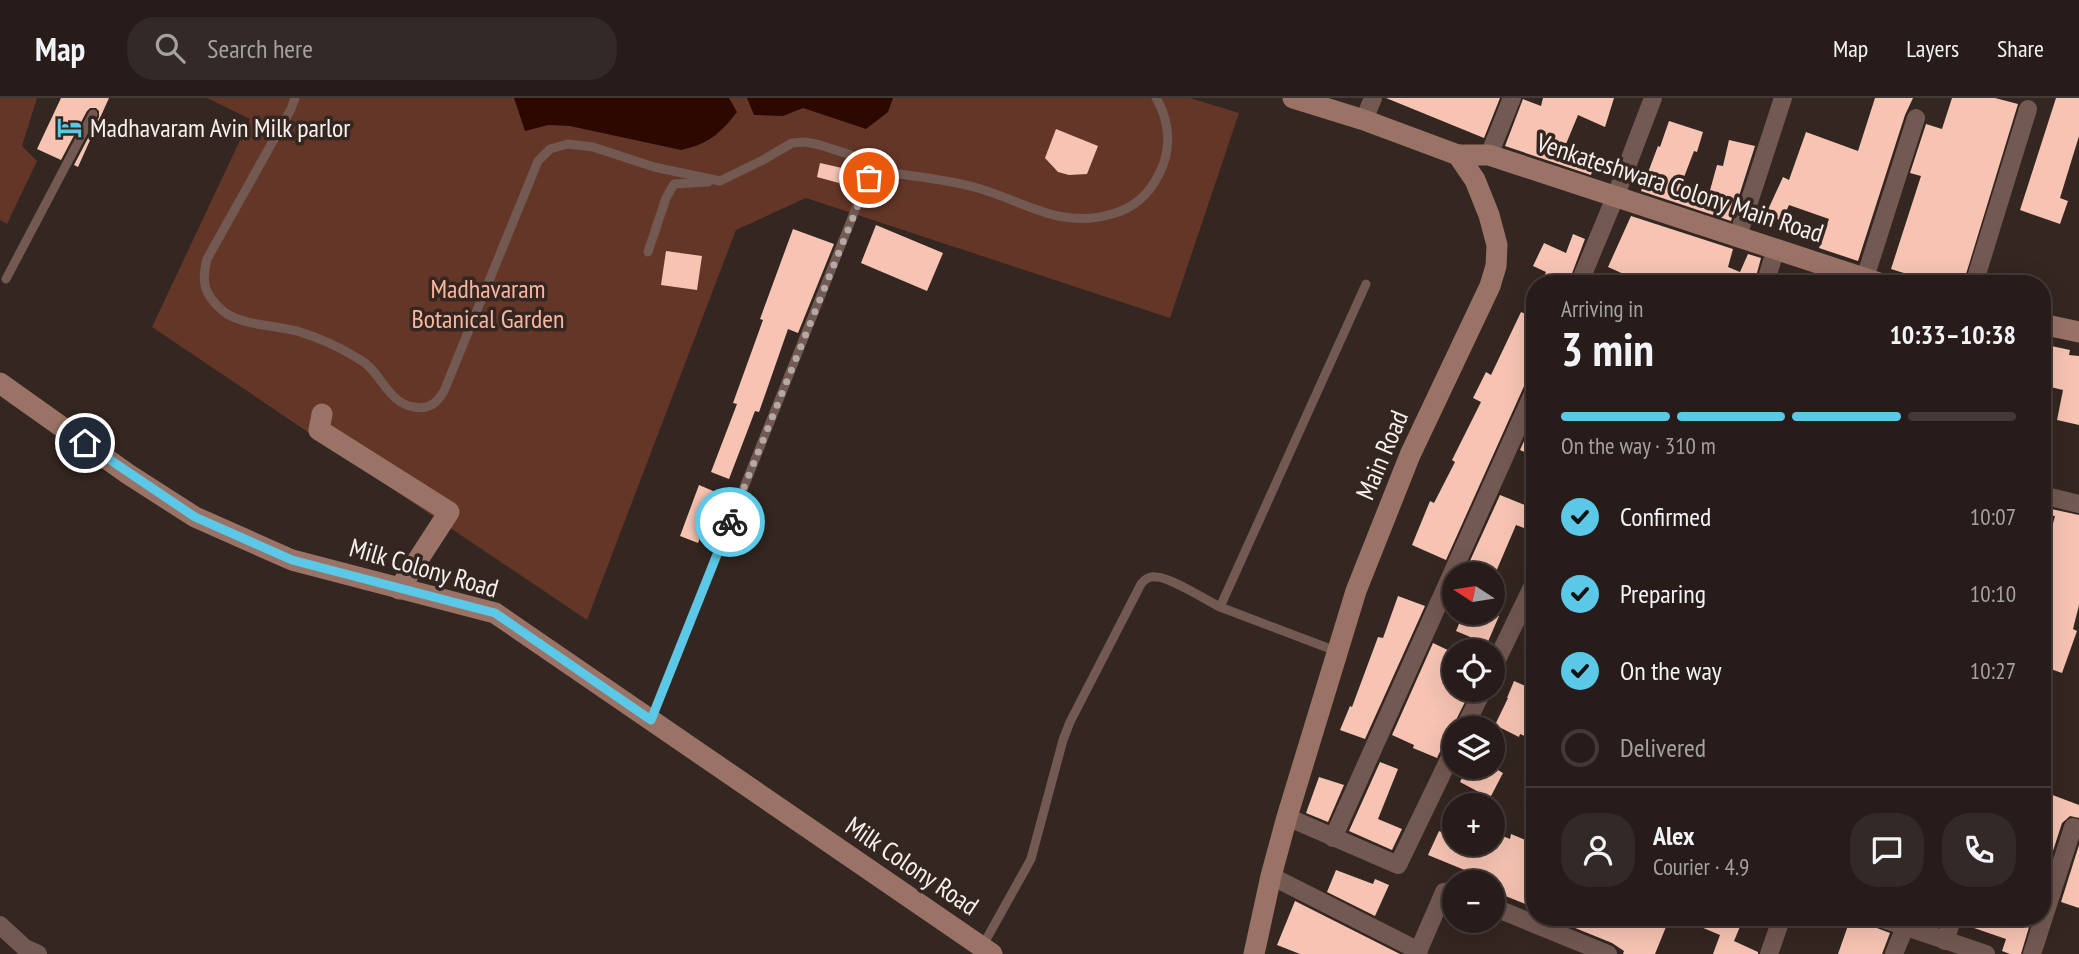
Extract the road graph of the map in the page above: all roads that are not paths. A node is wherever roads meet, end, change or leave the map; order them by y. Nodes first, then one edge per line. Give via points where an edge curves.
1 (295, 98) edge
2 (1156, 98) edge
3 (1293, 98) edge
4 (1373, 98) edge
5 (1513, 98) edge
6 (1653, 98) edge
7 (1783, 98) edge
8 (2028, 109) dead end
9 (93, 114) dead end
10 (1916, 118) dead end
11 (1364, 120) junction
12 (1458, 155) junction
13 (1489, 155) junction
14 (869, 170) junction
15 (720, 181) junction
16 (1616, 195) junction
17 (1738, 236) junction
18 (1776, 248) junction
19 (648, 252) dead end
20 (1583, 275) edge
21 (1768, 275) edge
22 (1855, 275) edge
23 (1878, 275) edge
24 (1977, 275) edge
25 (6, 279) dead end
26 (1366, 284) dead end
27 (2051, 326) edge
28 (2079, 332) edge
29 (0, 383) edge
30 (1526, 409) edge
31 (322, 414) dead end
32 (2051, 497) edge
33 (2079, 504) edge
34 (399, 589) junction
35 (1526, 600) edge
36 (1220, 607) junction
37 (1505, 643) edge
38 (1338, 652) junction
39 (651, 720) junction
40 (1442, 774) edge
41 (1287, 817) junction
42 (2073, 827) dead end
43 (1333, 838) junction
44 (1271, 876) junction
45 (2051, 895) edge
46 (1442, 897) edge
47 (1505, 912) edge
48 (1526, 920) edge
49 (0, 925) edge
50 (1539, 926) edge
51 (1779, 926) edge
52 (1950, 926) edge
53 (2041, 926) edge
54 (1905, 927) joint
55 (1945, 941) junction
56 (987, 951) edge
57 (1418, 953) edge
58 (38, 954) edge
59 (1254, 954) edge
60 (1608, 954) edge
61 (1769, 954) edge
62 (1894, 954) edge
63 (1986, 954) edge
64 (2032, 954) edge

1 - 15 lane via 207,259 204,288 226,313 299,332 359,358 393,397 415,408 438,402 444,391 538,161 550,149 568,144 593,147 654,167
2 - 14 lane via 1167,124 1163,167 1139,201 1097,218 1061,218 974,187
3 - 11 street
4 - 11 street
5 - 13 street
6 - 16 street
7 - 17 street
8 - 24 street
9 - 25 lane
10 - 23 street
11 - 12 street
12 - 13 street, Venkateshwara Colony Main Road
12 - 38 street, Main Road via 1475,180 1489,215 1497,245 1496,266 1410,456 1356,591
13 - 16 street, Venkateshwara Colony Main Road
14 - 15 lane via 860,159 805,142 792,143
14 - 39 lane
15 - 19 lane via 674,184
16 - 17 street, Venkateshwara Colony Main Road
16 - 20 street
17 - 18 street, Venkateshwara Colony Main Road
18 - 21 street
18 - 22 street, Venkateshwara Colony Main Road
26 - 36 lane
27 - 28 street
29 - 34 street, Milk Colony Road via 195,517 292,560
30 - 43 street
31 - 34 street via 319,430 449,512
32 - 33 street
34 - 39 street, Milk Colony Road via 495,613
35 - 37 street
36 - 38 lane
36 - 56 lane via 1164,578 1153,576 1141,584 1062,740 1031,859
38 - 41 street, Main Road
39 - 56 street, Milk Colony Road
40 - 43 street via 1398,865
41 - 43 street
41 - 44 street, Main Road
42 - 45 street
44 - 57 street
44 - 59 street, Main Road
46 - 57 street
47 - 48 street
49 - 58 street
50 - 60 street
51 - 61 street
52 - 55 street
53 - 64 street
54 - 55 street
54 - 62 street
55 - 63 street

